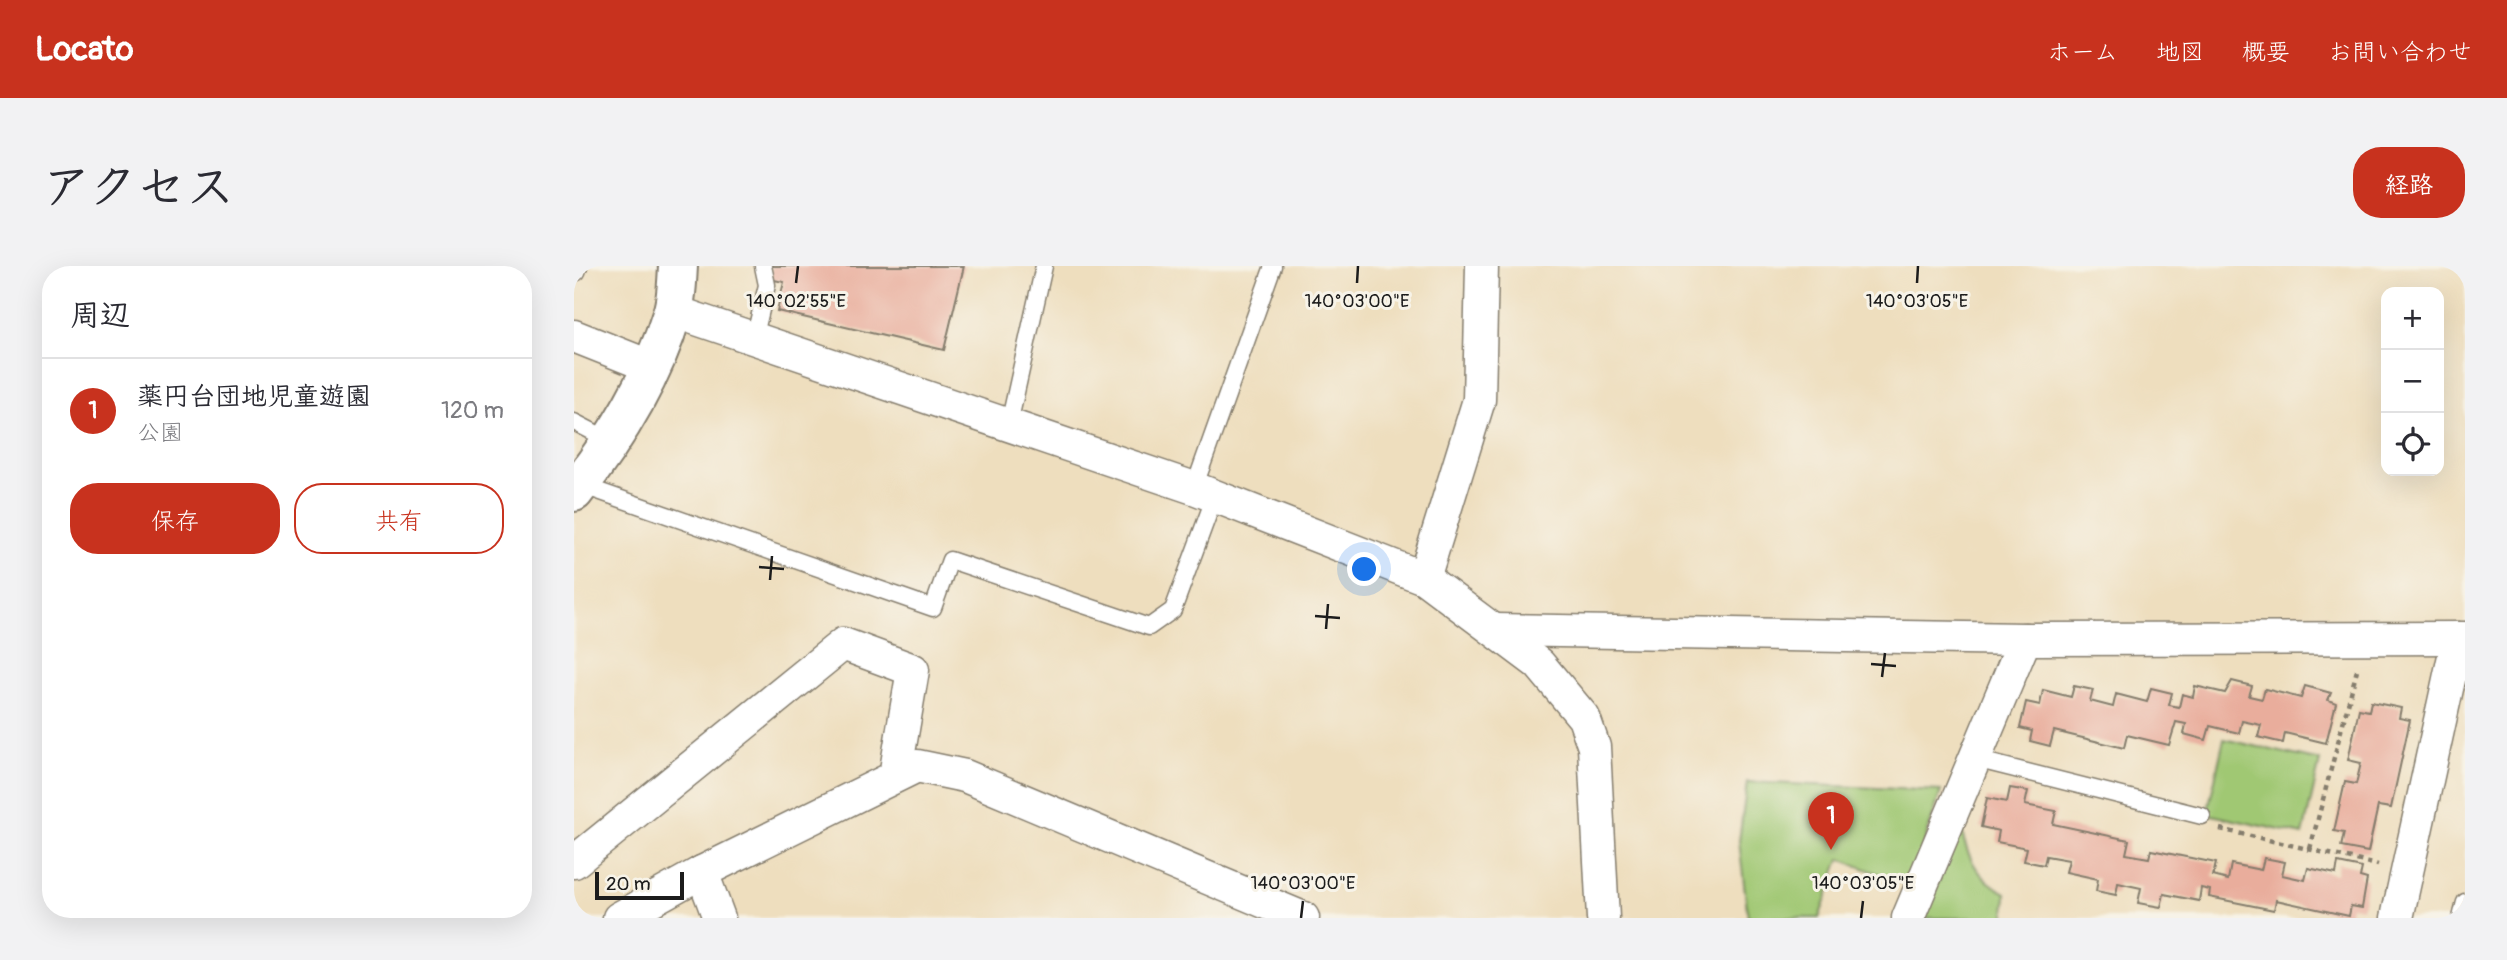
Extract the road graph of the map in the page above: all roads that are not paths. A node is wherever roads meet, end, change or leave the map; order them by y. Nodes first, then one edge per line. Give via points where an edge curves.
1 (678, 266) edge
2 (763, 266) edge
3 (1044, 266) edge
4 (1273, 266) edge
5 (1482, 266) edge
6 (674, 311) junction
7 (574, 336) edge
8 (754, 339) junction
9 (653, 367) junction
10 (574, 422) edge
11 (1009, 424) junction
12 (609, 440) junction
13 (577, 488) edge
14 (1205, 492) junction
15 (1424, 578) junction
16 (1496, 630) junction
17 (2462, 638) edge
18 (2025, 639) junction
19 (1975, 759) junction
20 (895, 776) junction
21 (2202, 816) road end
22 (574, 862) edge
23 (702, 872) junction
24 (2465, 902) edge
25 (1287, 915) edge
26 (619, 918) edge
27 (719, 918) edge
28 (1604, 918) edge
29 (1908, 918) edge
30 (2397, 918) edge
31 (2461, 918) edge

1 - 6 street
2 - 8 lane via 767,285
3 - 11 lane
4 - 14 lane
5 - 15 street via 1479,400
6 - 8 street
6 - 9 street
7 - 9 street
8 - 11 street
9 - 12 street
10 - 12 lane
11 - 14 street
12 - 13 street
13 - 14 lane via 933,608 950,560 1149,627 1173,610
14 - 15 street
15 - 16 street
16 - 18 street
16 - 28 street via 1539,664 1584,718 1594,747
17 - 18 street
17 - 30 street
18 - 19 street
19 - 21 lane
19 - 29 street
20 - 22 street via 913,670 843,644
20 - 23 street
20 - 25 street via 917,765 964,776
23 - 26 street
23 - 27 street
24 - 31 lane

